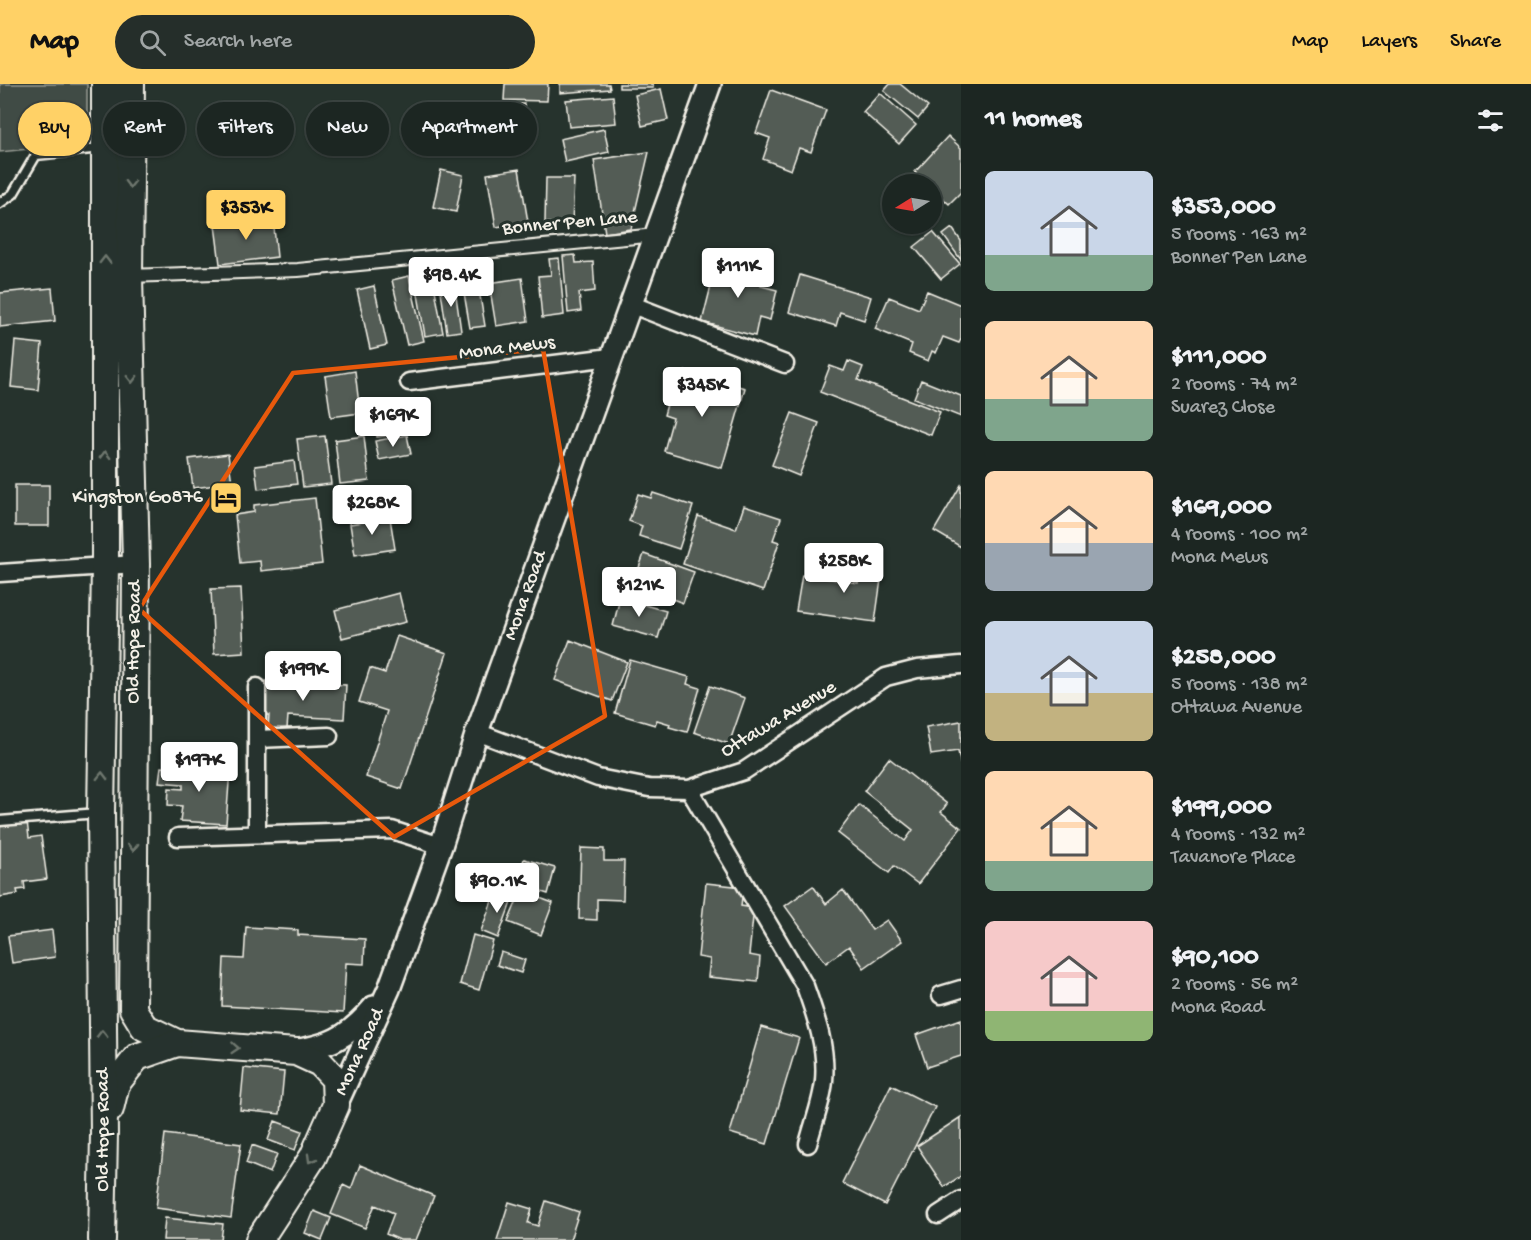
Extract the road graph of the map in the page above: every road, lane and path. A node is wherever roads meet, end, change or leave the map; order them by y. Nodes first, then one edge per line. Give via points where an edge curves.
1 (105, 84) edge
2 (131, 84) edge
3 (710, 84) edge
4 (105, 102) edge
5 (103, 147) edge
6 (104, 156) edge
7 (0, 203) edge
8 (656, 235) junction
9 (129, 276) junction
10 (630, 304) junction
11 (611, 357) junction
12 (785, 364) dead end
13 (409, 382) dead end
14 (136, 564) junction
15 (105, 566) junction
16 (0, 573) edge
17 (961, 665) edge
18 (256, 687) dead end
19 (477, 732) junction
20 (329, 736) dead end
21 (257, 739) junction
22 (689, 789) junction
23 (101, 813) junction
24 (0, 821) edge
25 (257, 834) junction
26 (178, 837) dead end
27 (441, 846) junction
28 (389, 989) junction
29 (961, 989) edge
30 (941, 995) dead end
31 (177, 1043) junction
32 (287, 1052) junction
33 (336, 1105) junction
34 (104, 1134) junction
35 (808, 1144) dead end
36 (961, 1200) edge
37 (938, 1215) dead end
38 (102, 1240) edge
39 (259, 1240) edge

1 - 4 main road, Old Hope Road
2 -> 9 main road, Old Hope Road
3 - 8 street, Mona Road
5 - 7 lane via 36,155 13,194
15 -> 6 main road, Old Hope Road
8 - 9 street, Bonner Pen Lane via 298,270
8 - 10 street, Mona Road
9 -> 14 main road, Old Hope Road
10 - 11 street, Mona Road
10 - 12 street
11 - 13 street, Mona Mews
11 - 19 street, Mona Road
14 - 15 street
14 -> 31 main road, Old Hope Road via 133,1010 144,1027
15 - 16 street
23 -> 15 main road, Old Hope Road
17 - 22 street, Ottawa Avenue via 917,669 886,677 744,771
18 - 21 street
19 - 22 street, Ottawa Avenue via 598,778 649,788
19 - 27 street, Mona Road
20 - 21 street
21 - 25 street
22 - 35 street via 805,986 817,1018 824,1048 824,1082
23 - 24 lane
34 -> 23 main road, Old Hope Road
25 - 26 street
25 - 27 street via 392,830
27 - 28 street, Mona Road
28 - 32 street via 357,1027 333,1042
28 - 33 street, Mona Road
29 - 30 street
31 -> 32 main road, Old Hope Road
31 - 34 main road via 137,1057 116,1084
32 - 33 main road, Old Hope Road via 303,1054 320,1063 335,1079
33 -> 39 main road via 313,1157
34 - 38 main road, Old Hope Road
36 - 37 street

